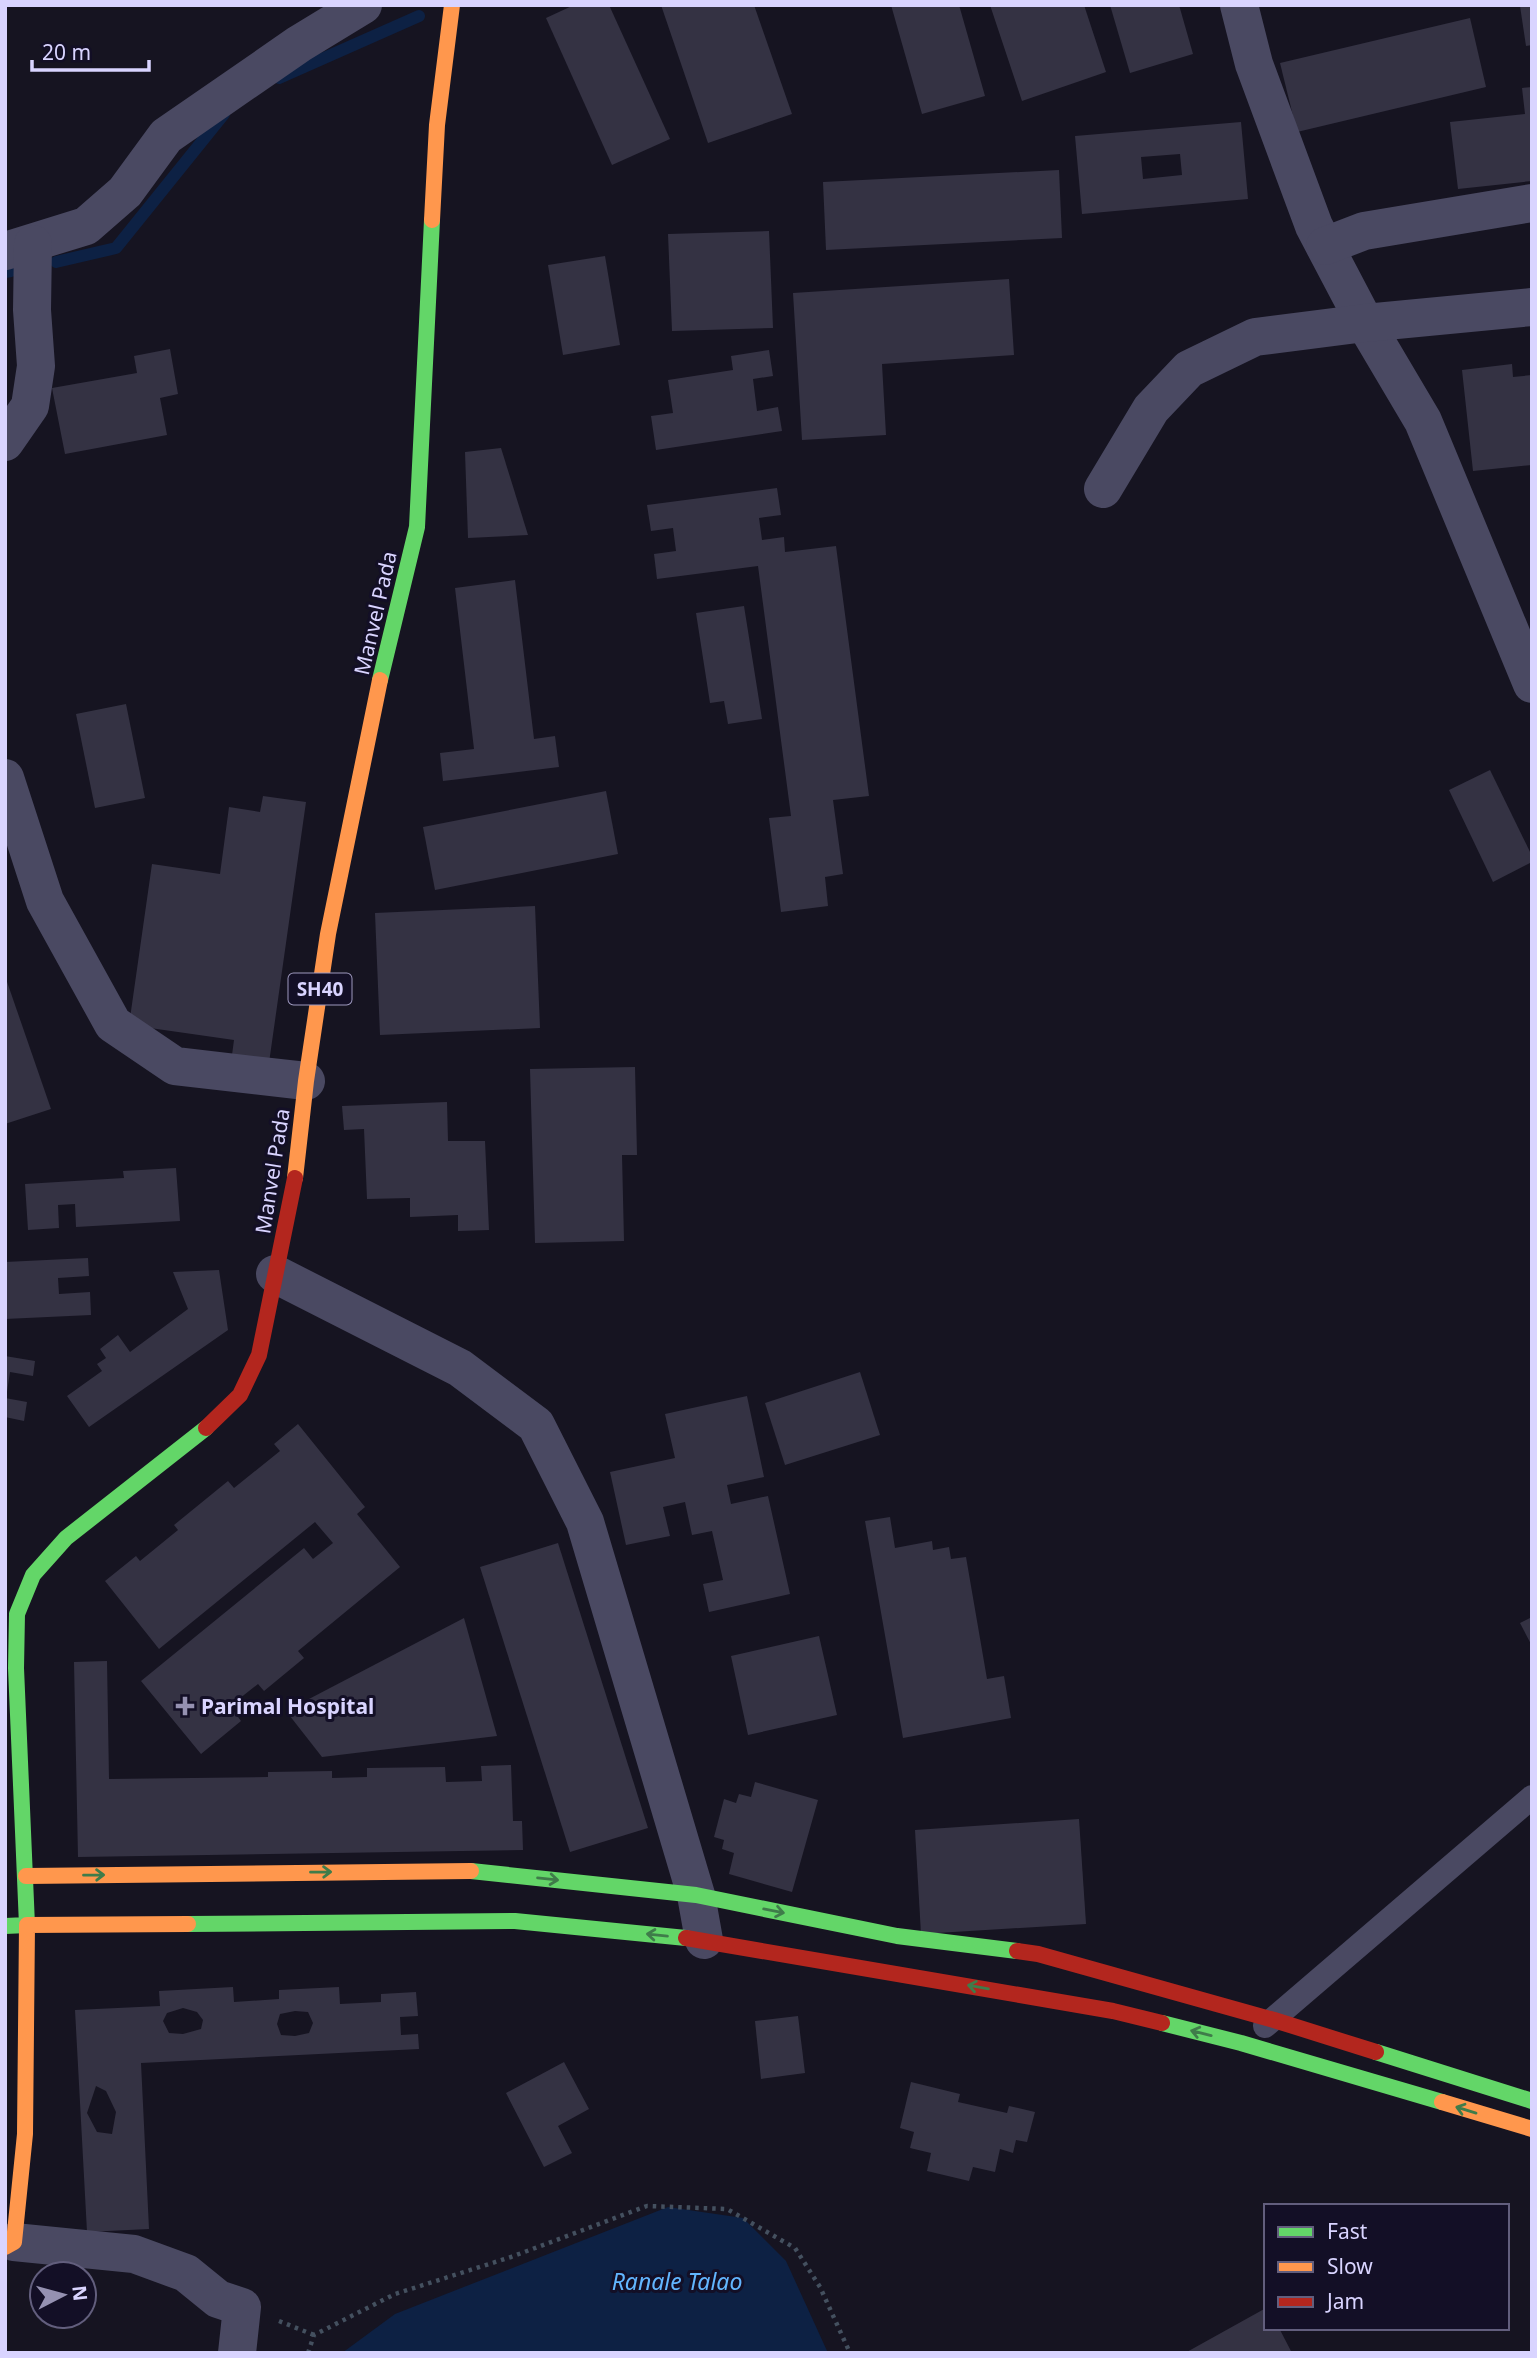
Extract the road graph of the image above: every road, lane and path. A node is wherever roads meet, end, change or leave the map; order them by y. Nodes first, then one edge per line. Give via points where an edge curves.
1 (363, 5) edge
2 (452, 5) edge
3 (1239, 5) edge
4 (1532, 203) edge
5 (1325, 246) junction
6 (19, 248) edge
7 (1532, 307) edge
8 (1365, 323) junction
9 (5, 442) edge
10 (1103, 489) dead end
11 (1532, 684) edge
12 (5, 778) edge
13 (306, 1081) junction
14 (275, 1273) junction
15 (1525, 1803) edge
16 (5, 1876) edge
17 (26, 1876) junction
18 (696, 1895) junction
19 (27, 1925) junction
20 (5, 1926) edge
21 (704, 1940) junction
22 (1273, 2021) junction
23 (1241, 2043) junction
24 (1532, 2101) edge
25 (1532, 2129) edge
26 (10, 2245) edge
27 (237, 2353) edge
28 (308, 2353) edge
29 (850, 2353) edge

1 - 6 street via 166,136 125,192 86,226
2 - 13 main road, Manvel Pada / SH40 via 437,125 417,527 375,702 328,934
3 - 5 street via 1254,64
4 - 5 street via 1364,231
5 - 8 street
6 - 9 street via 32,310 36,366 30,406
7 - 8 street
8 - 10 street via 1255,337 1189,369 1151,409
8 - 11 street via 1423,421
12 - 13 street via 45,901 113,1024 175,1066
13 - 14 main road, Manvel Pada / SH40 via 298,1164
14 - 17 main road, Manvel Pada / SH40 via 259,1355 240,1395 203,1430 66,1538 33,1575 17,1614
14 - 18 street via 460,1368 536,1425 585,1522
15 - 22 lane
16 - 17 main road
17 -> 18 main road via 466,1870
17 - 19 main road, Manvel Pada / SH40
18 - 21 street
18 -> 22 main road via 897,1936 1038,1954
19 - 20 main road
21 -> 19 main road via 514,1921
19 - 26 main road, Manvel Pada via 25,2134
23 -> 21 main road via 1113,2011
22 - 23 lane
22 - 24 main road
25 -> 23 main road
26 - 27 street via 134,2254 186,2273 218,2299 242,2307
28 - 29 path via 314,2335 395,2294 647,2206 727,2209 795,2248 820,2287

